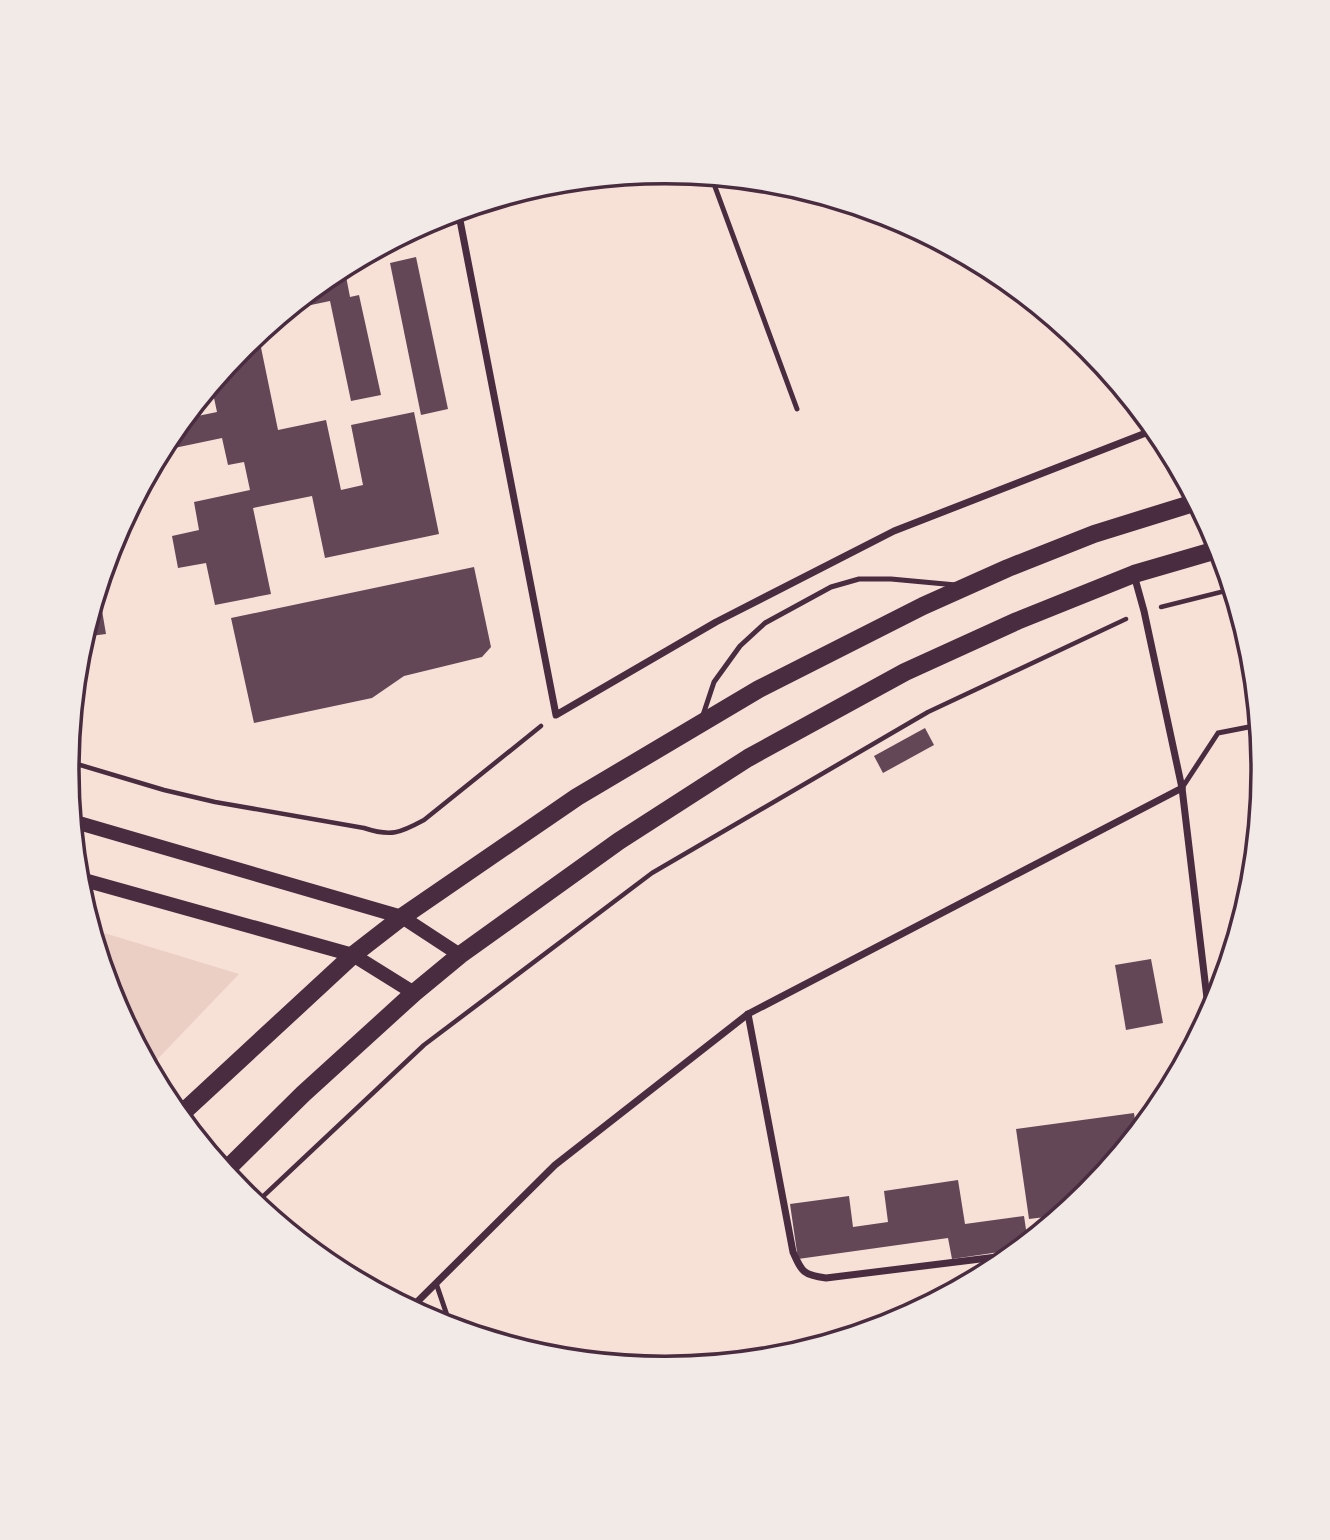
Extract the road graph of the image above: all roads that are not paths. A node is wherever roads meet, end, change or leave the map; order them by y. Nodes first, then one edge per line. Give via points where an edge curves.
1 (715, 186) edge
2 (460, 221) edge
3 (797, 409) dead end
4 (1145, 433) edge
5 (1188, 505) edge
6 (1209, 552) edge
7 (1134, 574) junction
8 (966, 586) junction
9 (700, 724) junction
10 (1249, 726) edge
11 (1182, 788) junction
12 (82, 824) edge
13 (90, 882) edge
14 (401, 917) junction
15 (460, 955) junction
16 (354, 956) junction
17 (414, 993) junction
18 (1207, 995) edge
19 (748, 1014) junction
20 (187, 1109) edge
21 (231, 1164) edge
22 (990, 1258) edge
23 (436, 1283) junction
24 (418, 1301) edge
25 (447, 1314) edge

1 - 3 lane
2 - 4 street via 556,715 716,622 894,531
5 - 8 main road via 1094,534
6 - 7 main road
7 - 11 street
7 - 15 main road via 905,672 748,758 619,841
8 - 9 main road via 759,689
8 - 9 lane via 859,579 831,587 765,622 740,646 714,682
9 - 14 main road via 578,797
10 - 11 lane via 1218,733
11 - 18 street
11 - 19 street
12 - 14 main road
13 - 16 main road
14 - 15 main road
14 - 16 main road
15 - 17 main road
16 - 17 main road
16 - 20 main road
17 - 21 main road
19 - 22 street via 793,1252 800,1268 808,1275 826,1278
19 - 23 street via 555,1165
23 - 24 street
23 - 25 lane

